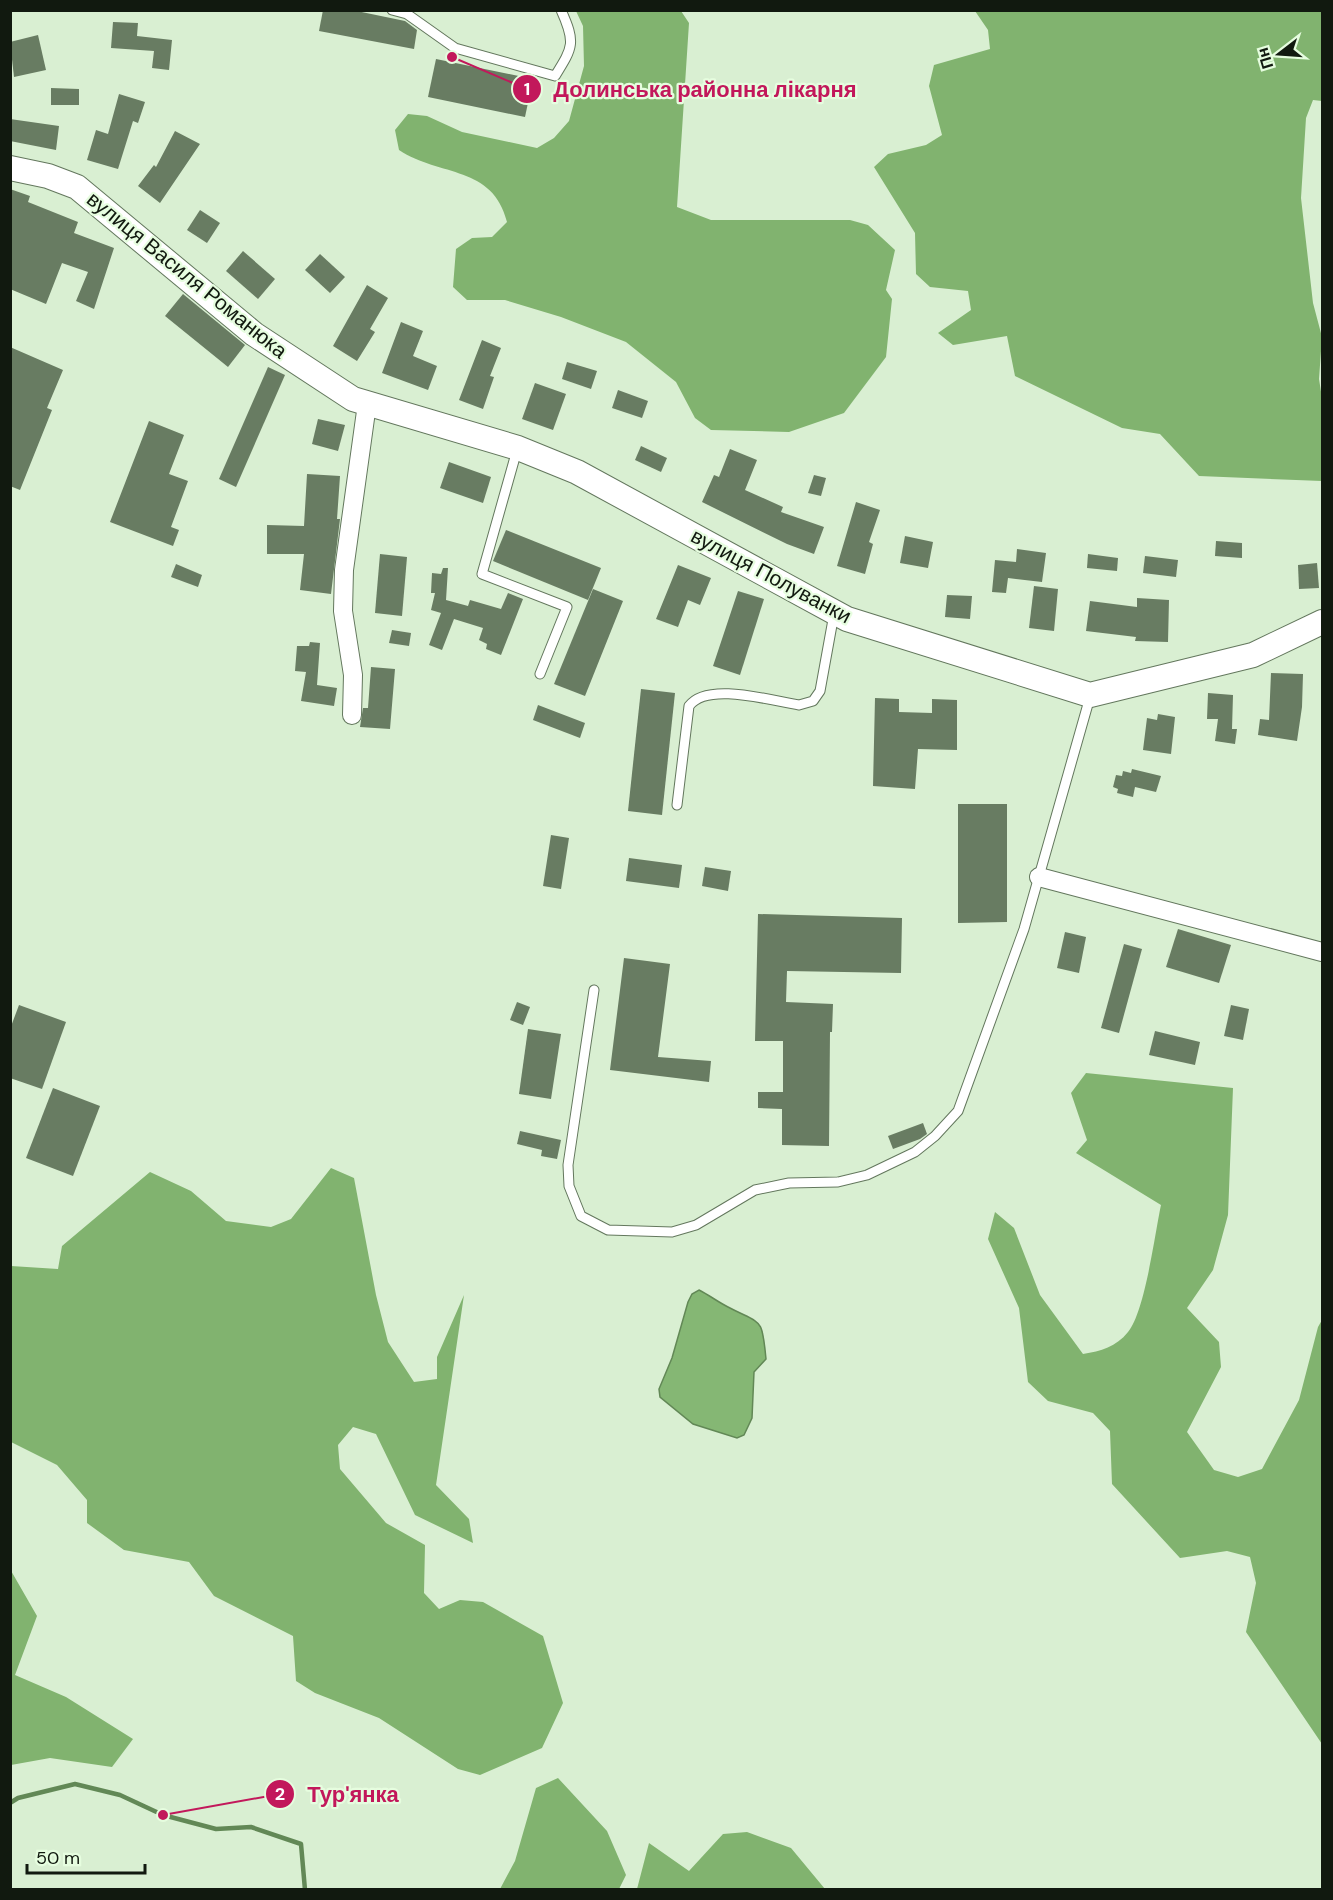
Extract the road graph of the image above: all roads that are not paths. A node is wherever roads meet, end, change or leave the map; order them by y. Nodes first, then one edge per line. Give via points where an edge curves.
1 (392, 10) edge
2 (561, 10) edge
3 (10, 168) edge
4 (367, 404) junction
5 (518, 448) junction
6 (835, 612) junction
7 (1323, 622) edge
8 (540, 675) dead end
9 (1090, 695) junction
10 (352, 715) dead end
11 (677, 805) dead end
12 (1039, 877) junction
13 (1323, 952) edge
14 (594, 990) dead end

1 - 2 lane via 407,14 455,48 555,76 570,52 572,33
3 - 4 street, вулиця Василя Романюка via 77,187 254,334 353,399
4 - 5 street, вулиця Полуванки
4 - 10 street via 344,570 344,611 353,675
5 - 6 street, вулиця Полуванки via 577,472
5 - 8 lane via 482,574 567,607
6 - 9 street, вулиця Полуванки
6 - 11 lane via 820,691 813,701 799,705 715,693 694,699 689,706
7 - 9 street via 1253,655
9 - 12 lane
12 - 13 street
12 - 14 lane via 958,1111 935,1136 915,1152 867,1175 838,1182 789,1183 755,1190 696,1225 672,1232 608,1230 581,1216 574,1204 568,1165

